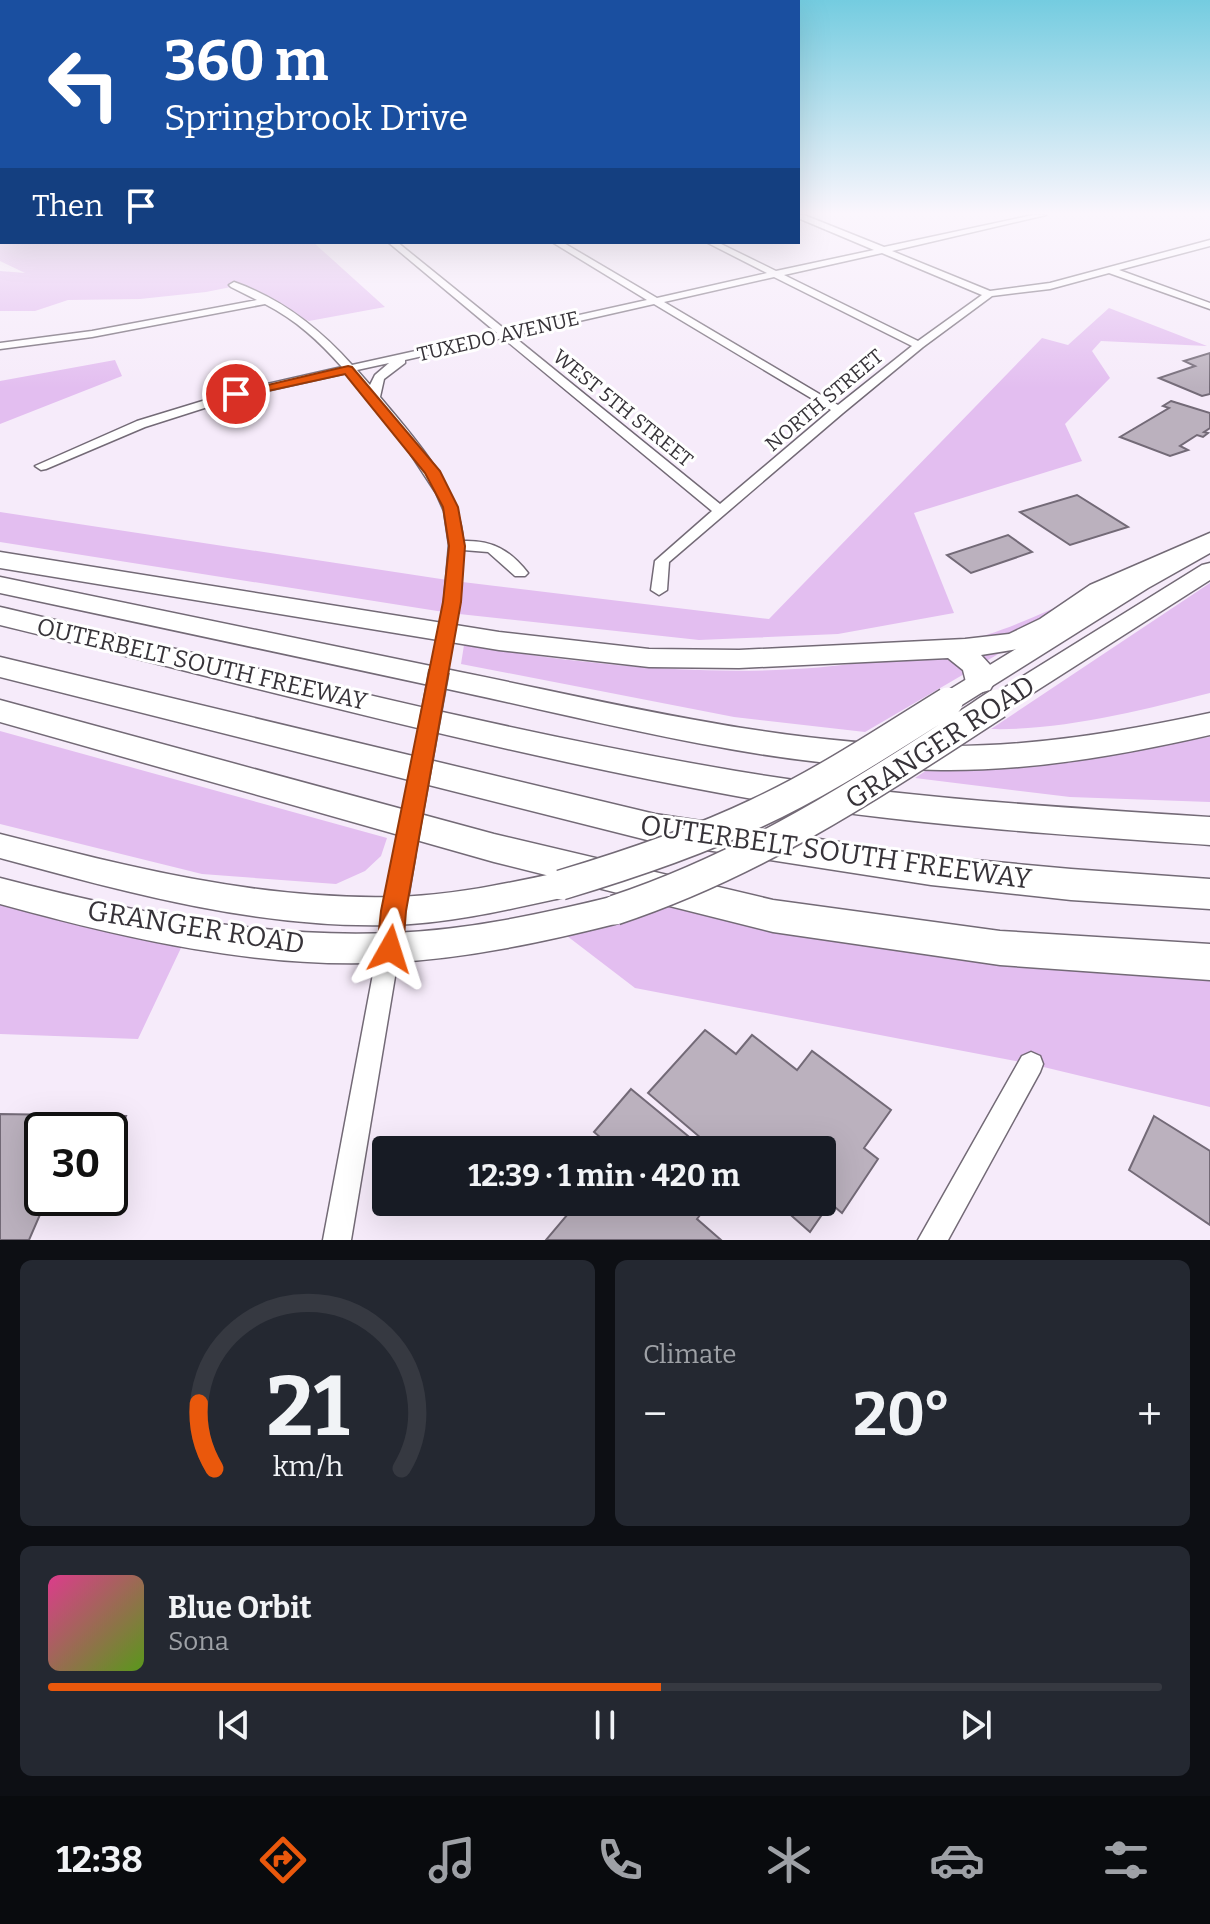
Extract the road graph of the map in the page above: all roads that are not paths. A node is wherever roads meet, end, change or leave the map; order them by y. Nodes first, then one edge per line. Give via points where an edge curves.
1 (430, 273) edge
2 (607, 273) edge
3 (780, 273) edge
4 (938, 273) edge
5 (1098, 273) edge
6 (1117, 273) edge
7 (775, 274) junction
8 (234, 285) dead end
9 (989, 294) junction
10 (652, 300) junction
11 (265, 301) junction
12 (1210, 306) edge
13 (504, 334) junction
14 (919, 345) junction
15 (0, 346) edge
16 (427, 352) junction
17 (348, 369) junction
18 (375, 402) junction
19 (839, 410) junction
20 (41, 466) dead end
21 (720, 511) junction
22 (1210, 543) edge
23 (457, 546) junction
24 (0, 560) edge
25 (1210, 570) edge
26 (520, 573) dead end
27 (0, 585) edge
28 (659, 590) dead end
29 (0, 616) edge
30 (955, 649) junction
31 (0, 667) edge
32 (988, 694) junction
33 (0, 711) edge
34 (1210, 713) edge
35 (1210, 724) edge
36 (1179, 731) junction
37 (1210, 831) edge
38 (0, 846) edge
39 (0, 891) edge
40 (1210, 894) edge
41 (394, 911) junction
42 (390, 949) junction
43 (1210, 962) edge
44 (1031, 1064) dead end
45 (337, 1240) edge
46 (932, 1240) edge

1 - 13 street, WEST 5TH STREET
2 - 10 street
3 - 7 street, TUXEDO AVENUE
4 - 9 street
5 - 9 street, NORTH STREET
6 - 12 street
7 - 10 street, TUXEDO AVENUE
7 - 14 street
8 - 11 street
9 - 14 street, NORTH STREET
10 - 13 street, TUXEDO AVENUE
10 - 19 street
11 - 15 street
11 - 17 street via 308,326
13 - 16 street, TUXEDO AVENUE
13 - 21 street, WEST 5TH STREET
14 - 19 street, NORTH STREET
16 - 17 street, TUXEDO AVENUE
16 - 18 street via 384,372 372,392
17 - 18 street
17 - 20 street, TUXEDO AVENUE via 202,403
18 - 23 street via 432,471 451,507
19 - 21 street, NORTH STREET
21 - 28 street, NORTH STREET via 662,561
22 - 30 highway via 1100,591 1025,638
22 - 32 main road, GRANGER ROAD via 1140,583
23 - 26 street via 497,549
23 - 41 street, bridge via 452,602
24 - 30 highway via 614,655 739,659
25 - 32 main road, GRANGER ROAD
27 - 36 highway via 624,716 811,748 923,757 1024,755
29 - 37 highway, OUTERBELT SOUTH FREEWAY via 518,739 734,783 1034,819
30 - 32 highway via 977,667
31 - 40 highway, OUTERBELT SOUTH FREEWAY via 669,831 961,874
32 - 41 main road, GRANGER ROAD, bridge via 948,702 785,800 677,847 561,885
32 - 42 main road, GRANGER ROAD, bridge via 768,849 687,886 615,910 494,938
33 - 43 highway via 494,848 773,916 1000,948
34 - 36 highway
35 - 36 highway
38 - 41 main road, GRANGER ROAD via 189,894 293,908
39 - 42 main road, GRANGER ROAD via 236,938
41 - 42 street
42 - 45 street
44 - 46 street

